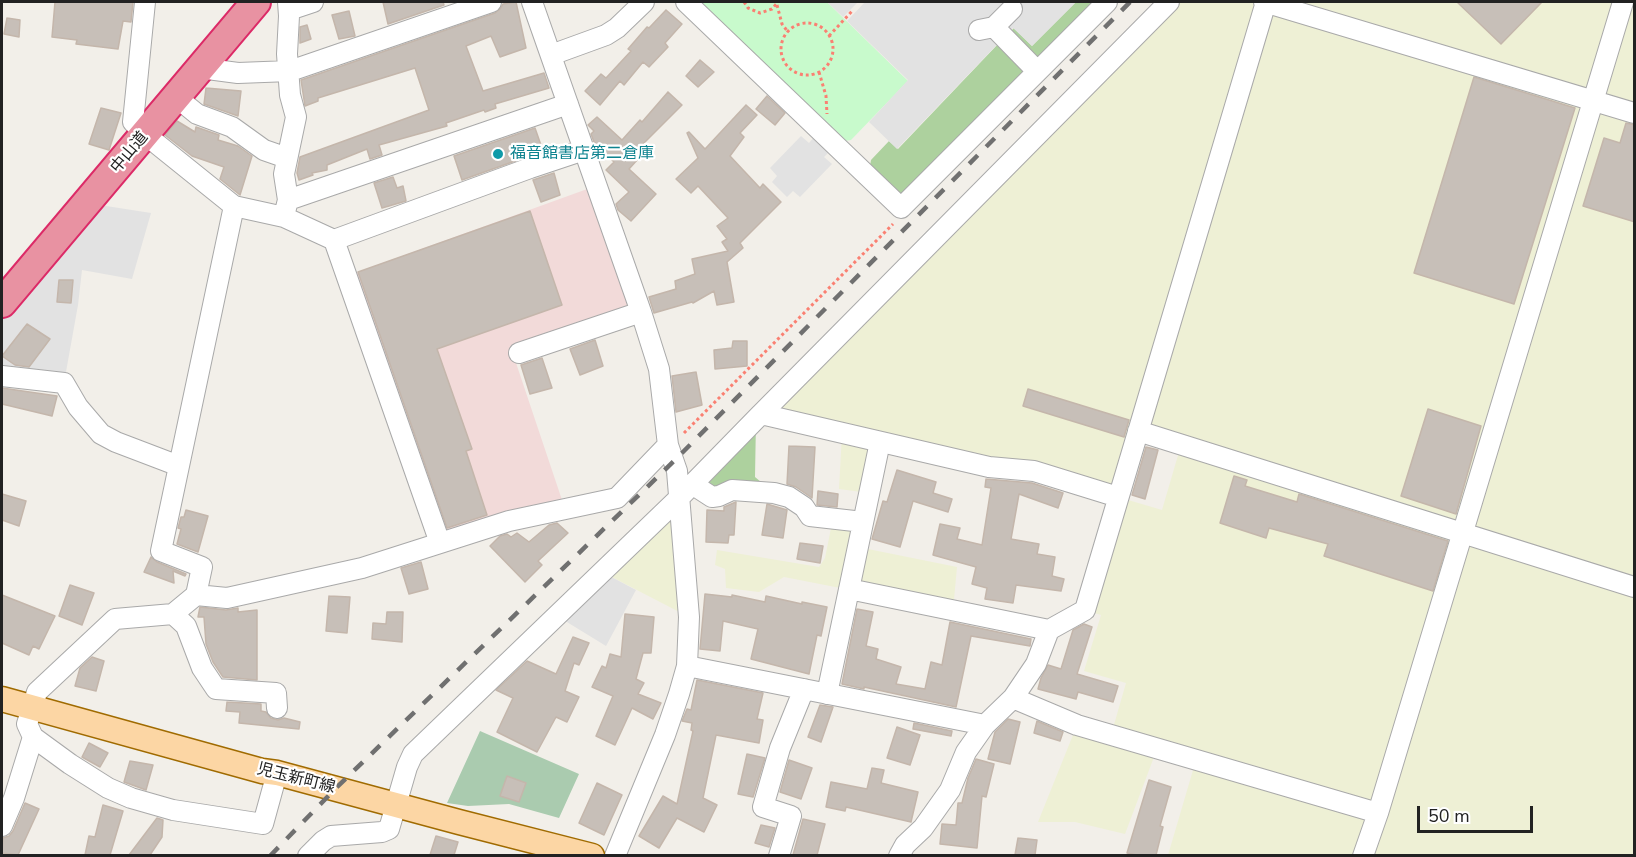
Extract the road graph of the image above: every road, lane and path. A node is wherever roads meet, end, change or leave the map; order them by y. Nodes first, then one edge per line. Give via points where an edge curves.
1 (145, 2) edge
2 (256, 2) edge
3 (313, 2) edge
4 (491, 2) edge
5 (532, 2) edge
6 (644, 2) edge
7 (686, 2) edge
8 (744, 2) edge
9 (1107, 2) edge
10 (1169, 2) edge
11 (1265, 2) edge
12 (1623, 2) edge
13 (777, 3) edge
14 (289, 6) edge
15 (1011, 9) dead end
16 (853, 10) dead end
17 (788, 32) junction
18 (830, 36) junction
19 (551, 55) junction
20 (200, 68) junction
21 (290, 71) junction
22 (1037, 71) junction
23 (819, 72) junction
24 (176, 98) junction
25 (1592, 100) junction
26 (568, 105) junction
27 (1635, 113) edge
28 (827, 117) dead end
29 (146, 135) junction
30 (584, 150) junction
31 (287, 158) junction
32 (234, 206) junction
33 (286, 208) junction
34 (901, 208) junction
35 (334, 240) junction
36 (2, 303) edge
37 (641, 312) junction
38 (519, 353) dead end
39 (2, 376) edge
40 (761, 414) junction
41 (1138, 431) junction
42 (880, 442) junction
43 (668, 445) junction
44 (179, 466) junction
45 (692, 484) junction
46 (1118, 497) junction
47 (678, 499) junction
48 (863, 522) junction
49 (1462, 534) junction
50 (440, 543) junction
51 (1635, 587) edge
52 (849, 589) junction
53 (196, 595) junction
54 (173, 614) junction
55 (1049, 630) junction
56 (687, 666) junction
57 (804, 689) junction
58 (827, 694) junction
59 (1013, 698) junction
60 (2, 699) edge
61 (32, 708) junction
62 (277, 708) dead end
63 (985, 725) junction
64 (33, 737) junction
65 (276, 773) junction
66 (397, 805) junction
67 (1378, 813) junction
68 (2, 826) edge
69 (308, 855) edge
70 (592, 855) edge
71 (615, 855) edge
72 (779, 855) edge
73 (899, 855) edge
74 (1363, 855) edge

1 - 29 street via 133,122
2 - 20 highway, 中山道
3 - 14 street
4 - 21 street
5 - 19 street
6 - 19 street via 606,35
7 - 34 street
8 - 13 path via 760,13
9 - 22 street
10 - 40 street
11 - 25 street
11 - 41 street
12 - 25 street
13 - 17 path
14 - 21 street
15 - 22 street via 987,29
16 - 18 path
17 - 18 path via 810,23
17 - 23 path via 781,46 784,62 803,75
18 - 23 path via 833,52
19 - 26 street
20 - 21 street via 238,73
20 - 24 highway, 中山道
21 - 31 street via 290,95 296,117
22 - 34 street
23 - 28 path
24 - 29 highway, 中山道
24 - 31 street via 197,114 232,127 264,150
25 - 27 street
25 - 49 street
26 - 30 street
26 - 33 street
29 - 32 street
29 - 36 highway, 中山道
30 - 35 street
30 - 37 street
31 - 33 street
32 - 33 street
32 - 44 street
33 - 35 street
34 - 43 path via 899,218 676,442
35 - 50 street
37 - 38 street
37 - 43 street via 659,369
39 - 44 street via 64,383 101,434
40 - 42 street
40 - 45 street
41 - 46 street
41 - 49 street
42 - 46 street via 989,467 1034,471
42 - 48 street
43 - 47 street via 676,471
43 - 50 street via 617,498 509,521
44 - 53 street via 161,551 202,567
45 - 47 street
45 - 48 street via 712,497 732,490 774,493 789,497 810,516
46 - 55 street via 1085,610
47 - 56 street via 689,617
47 - 66 street via 413,754
48 - 52 street
49 - 51 street
49 - 67 street
50 - 53 street via 362,568 227,597
52 - 55 street
52 - 58 street
53 - 54 street
54 - 61 street via 115,620 37,692
54 - 62 street via 186,626 202,668 216,689 276,693
55 - 59 street via 1036,664
56 - 57 street
56 - 71 street via 665,735
57 - 58 street
57 - 72 street via 780,748 763,807 791,816
58 - 63 street
59 - 63 street
59 - 67 street via 1077,725
60 - 61 main road, 児玉新町線
61 - 64 street via 27,724
61 - 65 main road, 児玉新町線
63 - 73 street via 966,752 950,790
64 - 65 street via 108,788 130,798 233,820 263,824
64 - 68 street
65 - 66 main road, 児玉新町線
66 - 69 street via 387,831 332,836
66 - 70 main road, 児玉新町線
67 - 74 street

